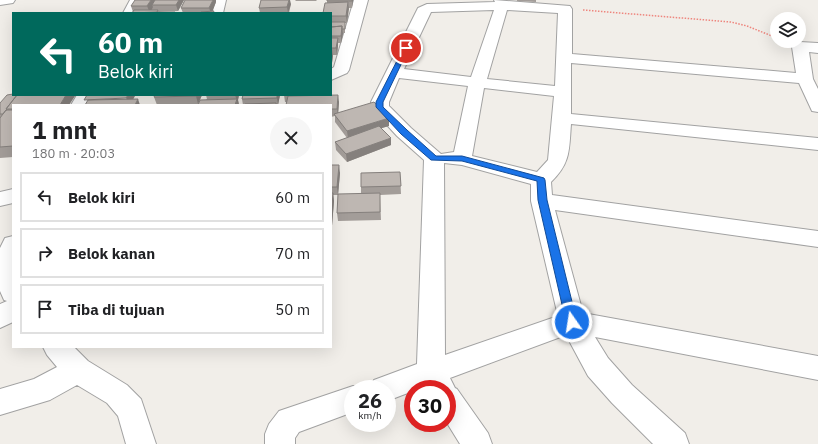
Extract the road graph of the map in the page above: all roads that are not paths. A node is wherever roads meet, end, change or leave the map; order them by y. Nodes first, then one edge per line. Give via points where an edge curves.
1 (8, 0) edge
2 (137, 0) edge
3 (219, 0) edge
4 (361, 0) edge
5 (0, 1) edge
6 (501, 3) edge
7 (131, 12) edge
8 (216, 12) edge
9 (818, 48) edge
10 (563, 58) junction
11 (394, 73) junction
12 (332, 74) edge
13 (806, 79) junction
14 (477, 83) junction
15 (561, 92) junction
16 (818, 108) edge
17 (562, 118) junction
18 (818, 144) edge
19 (434, 158) junction
20 (462, 159) junction
21 (542, 190) junction
22 (12, 196) edge
23 (0, 199) edge
24 (818, 238) edge
25 (12, 246) edge
26 (12, 290) edge
27 (12, 310) edge
28 (0, 317) edge
29 (572, 322) junction
30 (57, 348) edge
31 (818, 368) edge
32 (78, 370) junction
33 (436, 380) edge
34 (438, 380) edge
35 (0, 402) edge
36 (344, 402) edge
37 (456, 412) edge
38 (141, 444) edge
39 (280, 444) edge
40 (477, 444) edge
41 (674, 444) edge

1 - 5 street
2 - 7 street
3 - 8 street
4 - 12 street via 341,70
6 - 10 street via 565,9
6 - 11 street via 427,8 423,11
6 - 14 street
9 - 13 street via 800,47
10 - 13 street
10 - 15 street
11 - 14 street
11 - 19 street via 380,107
13 - 16 street
14 - 15 street
14 - 20 street
15 - 17 street
17 - 18 street
17 - 21 street via 558,160
19 - 20 street
19 - 33 street
20 - 21 street
21 - 24 street
21 - 29 street
22 - 23 street
25 - 26 street via 4,266
27 - 28 street
29 - 31 street
29 - 34 street
29 - 41 street via 598,366 622,394
30 - 32 street
32 - 35 street via 40,391
32 - 38 street via 117,394 131,409
36 - 39 street via 289,421 280,434
37 - 40 street

